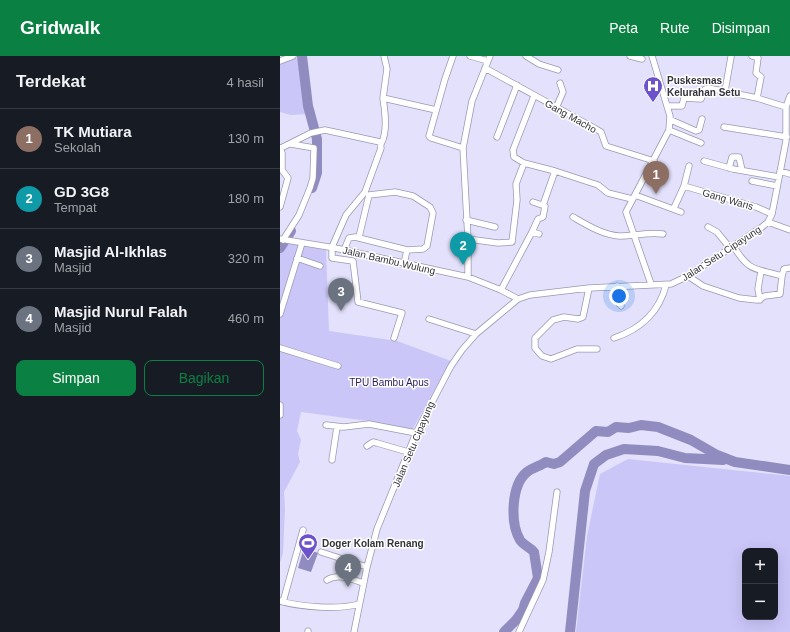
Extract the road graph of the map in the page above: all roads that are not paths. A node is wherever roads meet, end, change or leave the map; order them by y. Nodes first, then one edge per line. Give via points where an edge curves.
1 (293, 56) edge
2 (384, 56) edge
3 (453, 56) edge
4 (470, 56) edge
5 (526, 56) edge
6 (630, 56) edge
7 (652, 56) edge
8 (752, 56) edge
9 (731, 57) dead end
10 (489, 58) edge
11 (642, 59) dead end
12 (280, 60) edge
13 (485, 68) junction
14 (558, 70) dead end
15 (560, 83) dead end
16 (517, 85) junction
17 (725, 91) junction
18 (534, 96) junction
19 (790, 96) edge
20 (383, 98) junction
21 (757, 98) junction
22 (667, 106) junction
23 (786, 107) junction
24 (556, 108) junction
25 (436, 110) junction
26 (671, 120) junction
27 (702, 120) dead end
28 (724, 127) dead end
29 (669, 130) junction
30 (497, 137) dead end
31 (788, 140) edge
32 (701, 143) dead end
33 (291, 144) junction
34 (381, 144) junction
35 (280, 148) edge
36 (463, 148) junction
37 (654, 161) junction
38 (704, 161) dead end
39 (524, 163) junction
40 (689, 166) dead end
41 (729, 168) junction
42 (742, 170) junction
43 (555, 171) junction
44 (780, 174) junction
45 (790, 174) edge
46 (752, 181) dead end
47 (684, 186) junction
48 (777, 186) junction
49 (634, 197) junction
50 (533, 202) dead end
51 (542, 205) junction
52 (280, 208) edge
53 (674, 208) junction
54 (681, 212) dead end
55 (772, 214) junction
56 (573, 217) dead end
57 (466, 220) junction
58 (768, 222) junction
59 (495, 227) dead end
60 (708, 227) dead end
61 (790, 230) edge
62 (532, 232) junction
63 (539, 234) dead end
64 (634, 234) junction
65 (663, 234) dead end
66 (359, 237) junction
67 (468, 239) junction
68 (285, 240) edge
69 (302, 243) junction
70 (332, 247) junction
71 (732, 248) junction
72 (344, 250) junction
73 (407, 250) junction
74 (297, 258) junction
75 (404, 264) junction
76 (320, 266) dead end
77 (790, 268) edge
78 (761, 271) junction
79 (688, 276) junction
80 (782, 276) junction
81 (468, 277) junction
82 (651, 284) junction
83 (666, 285) junction
84 (617, 286) junction
85 (589, 288) junction
86 (501, 290) junction
87 (518, 299) junction
88 (760, 300) junction
89 (621, 306) dead end
90 (280, 314) edge
91 (429, 319) dead end
92 (476, 334) junction
93 (394, 338) dead end
94 (614, 338) dead end
95 (280, 348) edge
96 (597, 349) dead end
97 (338, 366) dead end
98 (280, 405) edge
99 (280, 415) edge
100 (326, 425) dead end
101 (337, 428) junction
102 (416, 433) junction
103 (367, 446) dead end
104 (408, 452) junction
105 (332, 460) dead end
106 (557, 492) dead end
107 (303, 530) dead end
108 (321, 552) dead end
109 (367, 567) junction
110 (327, 580) dead end
111 (363, 583) junction
112 (281, 601) edge
113 (359, 604) junction
114 (354, 632) edge
115 (519, 632) edge

1 - 12 street
2 - 20 street via 387,69
3 - 25 street
4 - 10 street
5 - 14 street
6 - 11 street
7 - 22 street
8 - 21 street via 759,60 756,73 761,78
9 - 17 street
10 - 13 street
13 - 16 street, Gang Macho
13 - 36 street via 472,102
15 - 24 street via 563,92
16 - 18 street, Gang Macho
16 - 30 street
17 - 21 street
17 - 22 street via 706,88 701,99 684,98 682,106
18 - 24 street, Gang Macho
18 - 39 street via 512,154
19 - 23 street, Jalan Setu Cipayung
20 - 25 street
20 - 34 street via 385,128
21 - 23 street
22 - 26 street
23 - 31 street, Jalan Setu Cipayung
24 - 37 street, Gang Macho via 601,132 606,146
25 - 36 street via 429,137
26 - 27 street via 696,131 700,130
26 - 29 street
28 - 31 street
29 - 32 street
29 - 37 street
31 - 44 street, Jalan Setu Cipayung
33 - 34 street via 311,133 329,130 377,140
33 - 35 street
33 - 68 street via 313,147 315,158 307,198
34 - 70 street via 365,192 346,215
35 - 52 street via 282,170 288,178
36 - 57 street
37 - 49 street
38 - 41 street
39 - 43 street
39 - 67 street via 516,184 517,200 512,242
40 - 47 street
41 - 42 street
41 - 42 street via 732,157 739,157
42 - 44 street
43 - 49 street via 598,185 608,193
43 - 51 street
44 - 45 street
44 - 48 street, Jalan Setu Cipayung
46 - 48 street
47 - 53 street
47 - 55 street, Gang Waris
48 - 55 street, Jalan Setu Cipayung
49 - 53 street
49 - 64 street via 626,212
50 - 51 street
51 - 62 street via 545,206 543,217 538,219
53 - 54 street
55 - 58 street, Jalan Setu Cipayung
56 - 64 street via 606,233 619,236
57 - 59 street
57 - 67 street
58 - 61 street
58 - 71 street, Jalan Setu Cipayung
60 - 71 street via 717,232
62 - 63 street
62 - 86 street
64 - 65 street
64 - 82 street
66 - 72 street via 349,238
66 - 73 street
66 - 73 street via 370,195 395,192 409,195 430,207 433,213 426,247
67 - 81 street
68 - 69 street, Jalan Bambu Wulung
69 - 70 street, Jalan Bambu Wulung
69 - 74 street
70 - 72 street, Jalan Bambu Wulung
70 - 93 street via 332,258 353,261 358,302 402,312
71 - 78 street via 747,264
71 - 79 street, Jalan Setu Cipayung
72 - 75 street, Jalan Bambu Wulung
73 - 75 street
74 - 76 street
74 - 90 street
75 - 81 street, Jalan Bambu Wulung
77 - 80 street via 784,269
78 - 80 street
78 - 88 street via 758,289
79 - 83 street, Jalan Setu Cipayung
79 - 88 street via 696,283 716,291 739,298
80 - 88 street via 780,294 765,296
81 - 86 street, Jalan Bambu Wulung
82 - 83 street, Jalan Setu Cipayung
82 - 84 street, Jalan Setu Cipayung
83 - 94 street via 658,306 648,319 631,331
84 - 85 street, Jalan Setu Cipayung
84 - 89 street via 614,298
85 - 87 street, Jalan Setu Cipayung via 535,294
85 - 96 street via 583,317 553,320 535,338 534,344 542,356 551,359 578,349
86 - 87 street, Jalan Bambu Wulung
87 - 92 street, Jalan Setu Cipayung
91 - 92 street
92 - 102 street, Jalan Setu Cipayung via 451,366
95 - 97 street
98 - 99 street
100 - 101 street
101 - 102 street via 369,424
101 - 105 street
102 - 104 street, Jalan Setu Cipayung
103 - 104 street via 373,442
104 - 109 street, Jalan Setu Cipayung via 378,529
106 - 115 street via 543,580
107 - 112 street
108 - 109 street
109 - 111 street, Jalan Setu Cipayung
110 - 111 street via 344,577
111 - 113 street, Jalan Setu Cipayung
112 - 113 street via 312,607
113 - 114 street, Jalan Setu Cipayung

